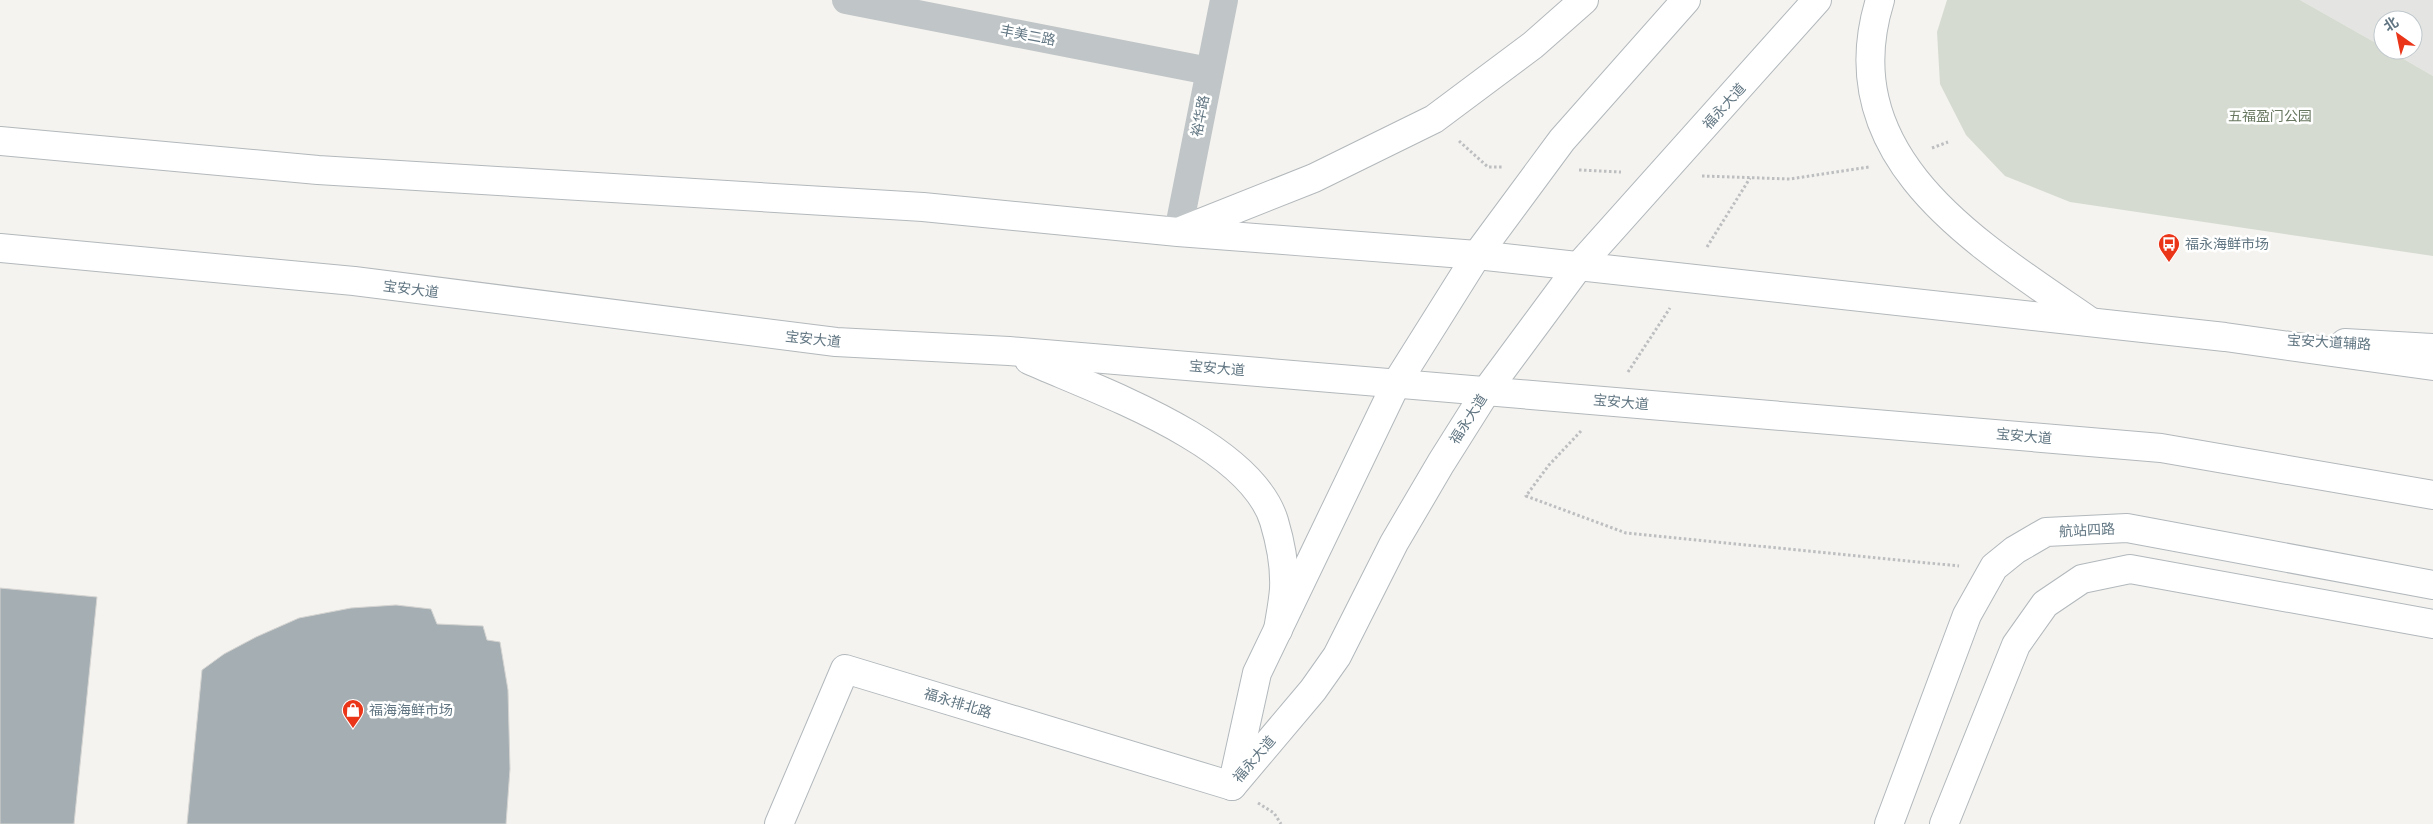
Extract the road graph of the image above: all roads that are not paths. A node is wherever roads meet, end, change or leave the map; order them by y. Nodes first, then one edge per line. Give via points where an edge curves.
1 (846, 0) edge
2 (1224, 0) edge
3 (1584, 0) edge
4 (1686, 0) edge
5 (1817, 0) edge
6 (1880, 0) edge
7 (1210, 71) junction
8 (0, 141) edge
9 (1178, 232) junction
10 (0, 248) edge
11 (1477, 255) junction
12 (1578, 267) junction
13 (2091, 322) junction
14 (2225, 337) junction
15 (2433, 348) edge
16 (1009, 351) junction
17 (2433, 366) edge
18 (1396, 384) junction
19 (1487, 390) junction
20 (2433, 495) edge
21 (2433, 585) edge
22 (2433, 624) edge
23 (1278, 630) junction
24 (1232, 786) junction
25 (779, 824) edge
26 (1889, 824) edge
27 (1944, 824) edge

1 - 7 street, 丰美二路
2 - 7 street, 裕华路
3 - 9 main road via 1533,45 1434,119 1314,178
4 - 11 main road, 福永大道 via 1562,140
5 - 12 main road, 福永大道
6 - 13 main road via 1871,44 1872,85 1883,130 1900,162 1924,193 1953,221 1997,257
7 - 9 street, 裕华路
8 - 9 main road via 318,170 923,207
9 - 11 main road
10 - 16 main road, 宝安大道 via 354,281 836,342
11 - 12 main road
11 - 18 main road, 福永大道
12 - 13 main road
12 - 19 main road, 福永大道
13 - 14 main road
14 - 15 main road, 宝安大道辅路
14 - 17 main road
16 - 18 main road, 宝安大道
16 - 23 main road via 1182,431 1239,468 1256,489 1273,520 1284,588
18 - 19 main road, 宝安大道
18 - 23 main road, 福永大道
19 - 20 main road, 宝安大道 via 2161,448
19 - 24 main road, 福永大道 via 1394,544 1337,656 1313,690
21 - 26 main road, 航站四路 via 2127,528 2046,532 1994,567 1967,615
22 - 27 main road via 2130,569 2082,579 2045,604 2016,645
23 - 24 main road, 福永大道 via 1257,673
24 - 25 main road, 福永排北路 via 844,669

